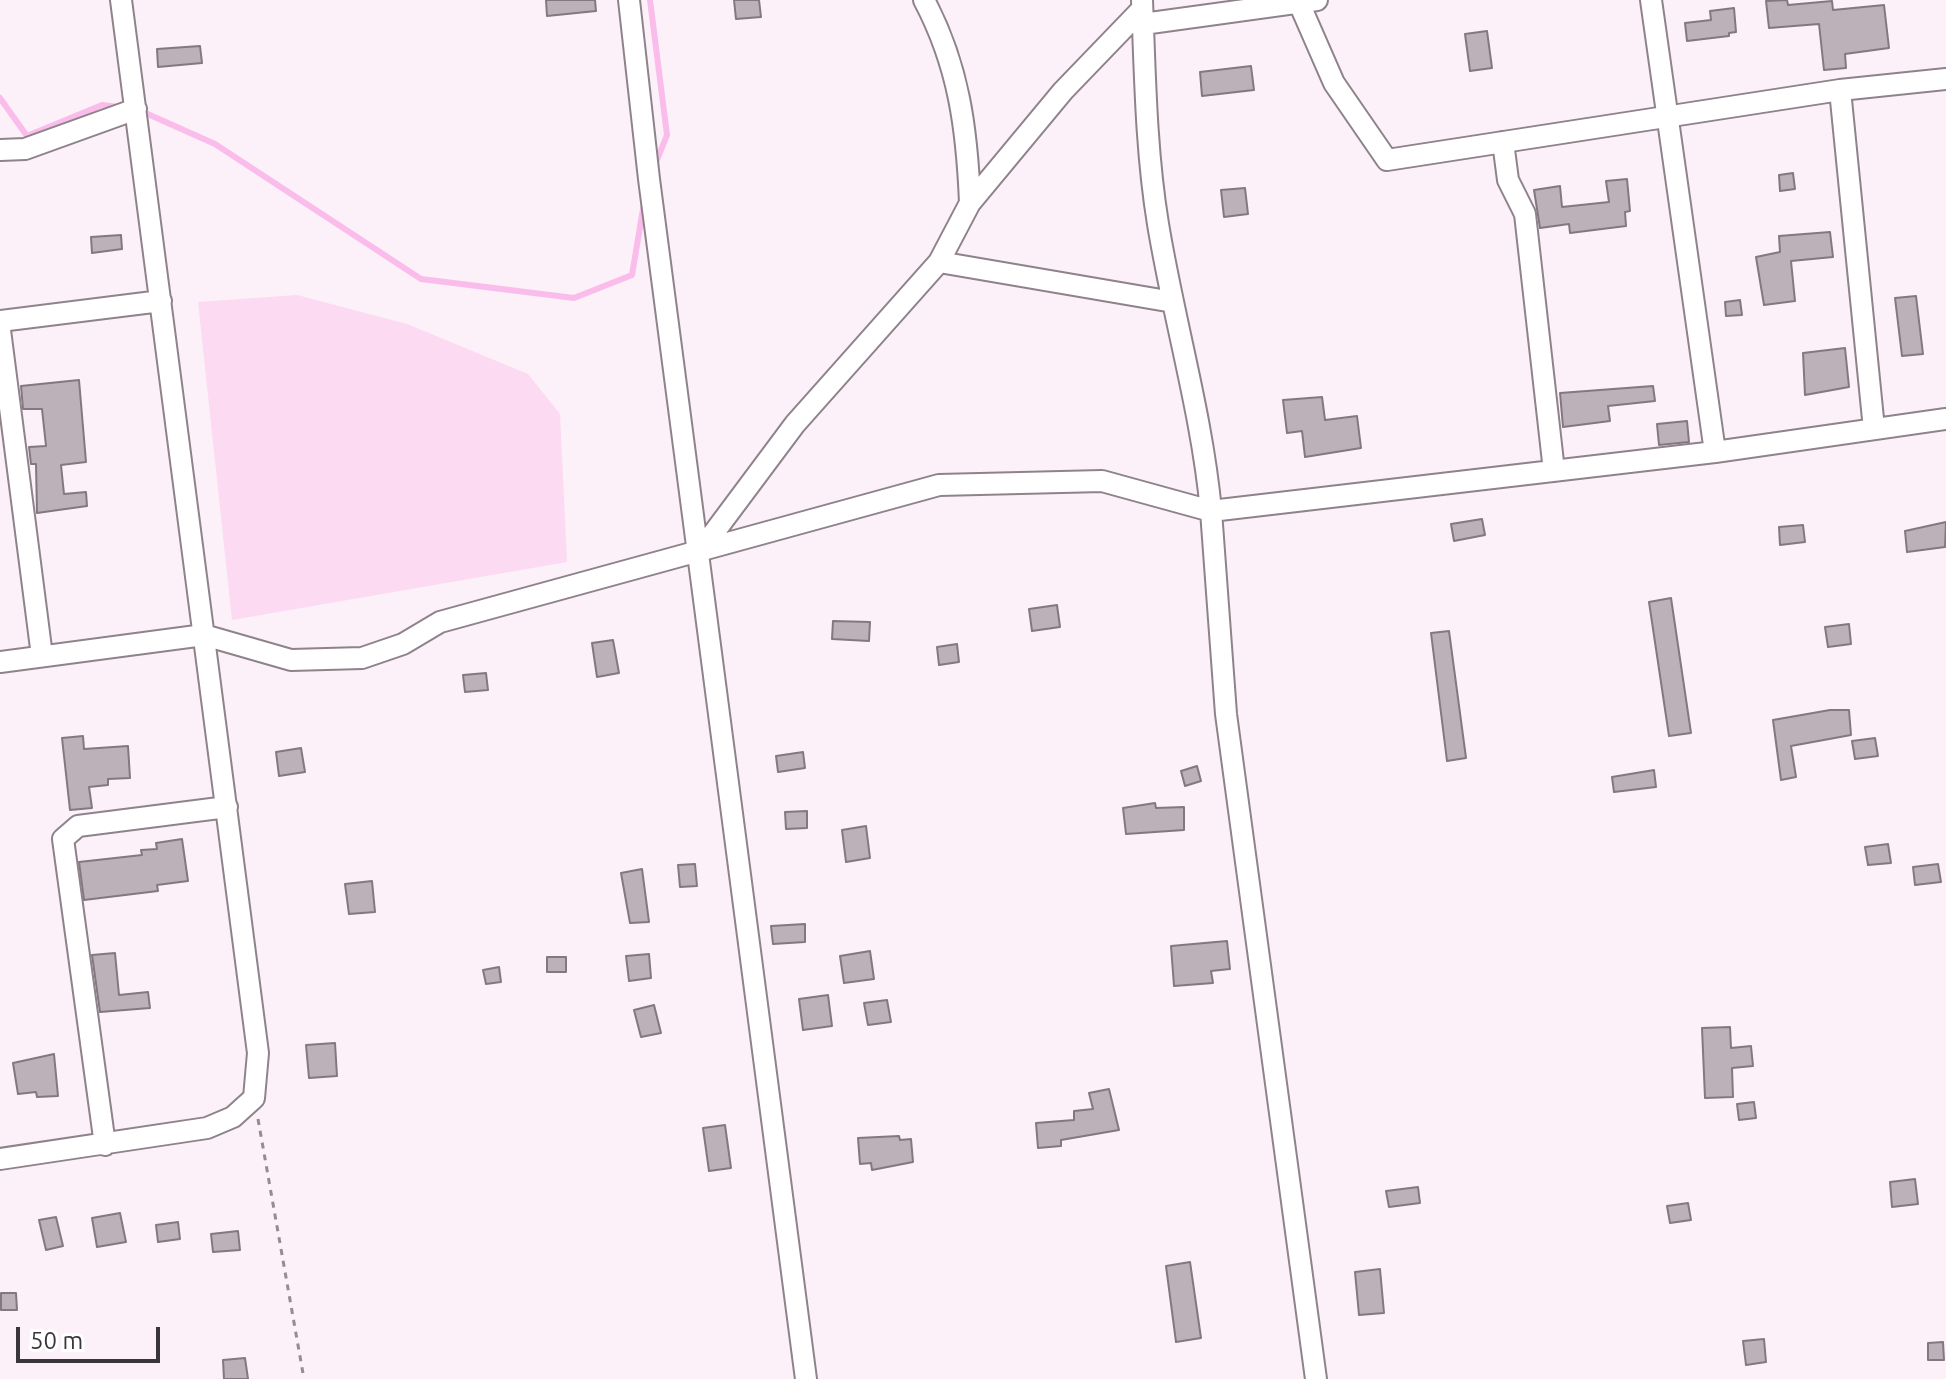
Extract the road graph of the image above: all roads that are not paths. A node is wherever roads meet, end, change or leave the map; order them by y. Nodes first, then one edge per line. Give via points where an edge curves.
1 (121, 0) edge
2 (629, 0) edge
3 (924, 0) edge
4 (1651, 0) edge
5 (1308, 1) edge
6 (1142, 11) edge
7 (1946, 79) edge
8 (1840, 90) junction
9 (136, 109) junction
10 (1666, 117) junction
11 (1503, 142) junction
12 (0, 150) edge
13 (970, 203) junction
14 (939, 262) junction
15 (161, 301) junction
16 (1173, 302) junction
17 (0, 321) edge
18 (0, 330) edge
19 (1946, 419) edge
20 (1874, 429) junction
21 (1715, 452) junction
22 (1554, 471) junction
23 (1211, 511) junction
24 (698, 554) junction
25 (204, 635) junction
26 (42, 656) junction
27 (0, 662) edge
28 (227, 807) junction
29 (105, 1145) junction
30 (0, 1159) edge
31 (806, 1379) edge
32 (1316, 1379) edge

1 - 9 street
2 - 24 street
3 - 13 street via 946,42 967,139
4 - 10 street
5 - 6 street
5 - 11 street via 1334,83 1387,160
6 - 13 street via 1063,91
6 - 16 street via 1151,172
7 - 8 street
8 - 10 street
8 - 20 street
9 - 12 street via 25,149
9 - 15 street
10 - 11 street
10 - 21 street
11 - 22 street via 1508,180 1525,214
13 - 14 street
14 - 16 street
14 - 24 street via 795,424
15 - 17 street
15 - 25 street
16 - 23 street via 1205,449
18 - 26 street
19 - 20 street
20 - 21 street
21 - 22 street
22 - 23 street
23 - 24 street via 1102,481 939,485
23 - 32 street via 1226,714
24 - 25 street via 440,622 403,644 362,658 291,660
24 - 31 street
25 - 26 street
25 - 28 street
26 - 27 street
28 - 29 street via 258,1053 254,1098 233,1117 207,1128
28 - 29 street via 78,826 63,839
29 - 30 street

